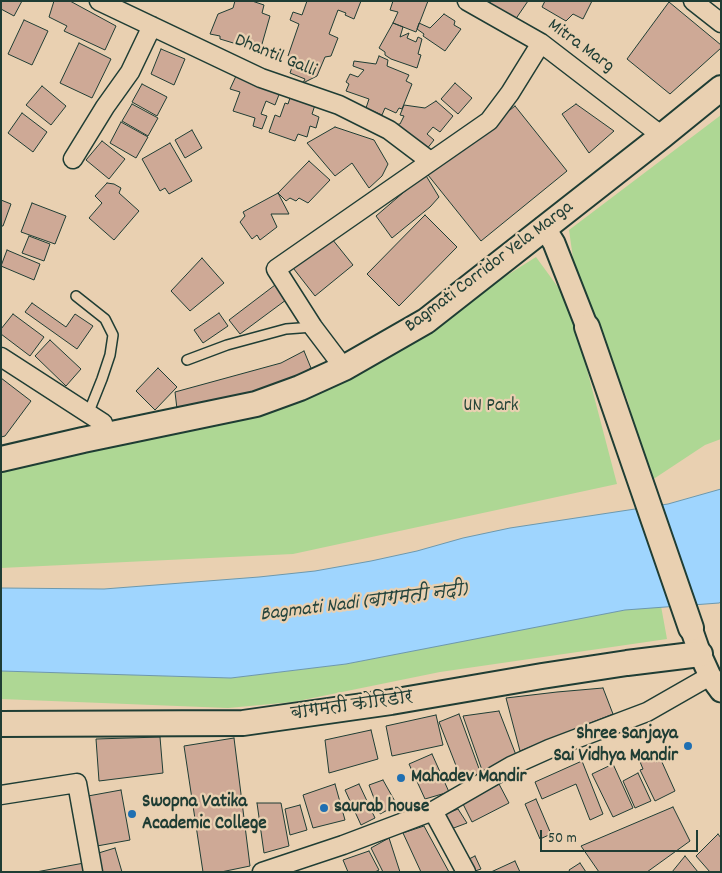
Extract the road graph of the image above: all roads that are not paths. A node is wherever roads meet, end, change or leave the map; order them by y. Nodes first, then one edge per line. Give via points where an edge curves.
1 (99, 1) edge
2 (693, 1) edge
3 (473, 3) edge
4 (721, 23) edge
5 (152, 26) junction
6 (540, 43) junction
7 (721, 88) edge
8 (662, 136) junction
9 (73, 159) dead end
10 (430, 161) junction
11 (544, 227) junction
12 (76, 296) dead end
13 (313, 327) junction
14 (586, 327) joint
15 (1, 357) edge
16 (186, 360) dead end
17 (344, 368) junction
18 (95, 418) joint
19 (1, 459) edge
20 (691, 628) joint
21 (700, 654) junction
22 (717, 679) edge
23 (1, 724) edge
24 (1, 795) edge
25 (433, 811) junction
26 (93, 872) edge
27 (262, 872) edge
28 (466, 872) edge

1 - 5 street, Dhantil Galli
2 - 4 street
3 - 6 street, Mitra Marg
5 - 9 street via 130,72
5 - 10 street, Dhantil Galli via 261,78 340,105 389,130
6 - 8 street, Mitra Marg
6 - 10 street via 489,121
7 - 8 main road, Bagmati Corridor Yela Marga
8 - 11 main road, Bagmati Corridor Yela Marga
10 - 13 street via 276,269
11 - 14 street via 554,243
11 - 17 main road, Bagmati Corridor Yela Marga via 426,321
12 - 18 lane via 105,319 113,335
13 - 16 lane via 286,329
13 - 17 street
14 - 20 main road
15 - 18 street
17 - 19 main road, Bagmati Corridor Yela Marga via 256,404
20 - 21 street
21 - 22 street
21 - 23 main road, बागमती कोरिडोर via 243,723
22 - 25 street via 647,712 511,766
24 - 26 street via 77,783
25 - 27 street
25 - 28 street

